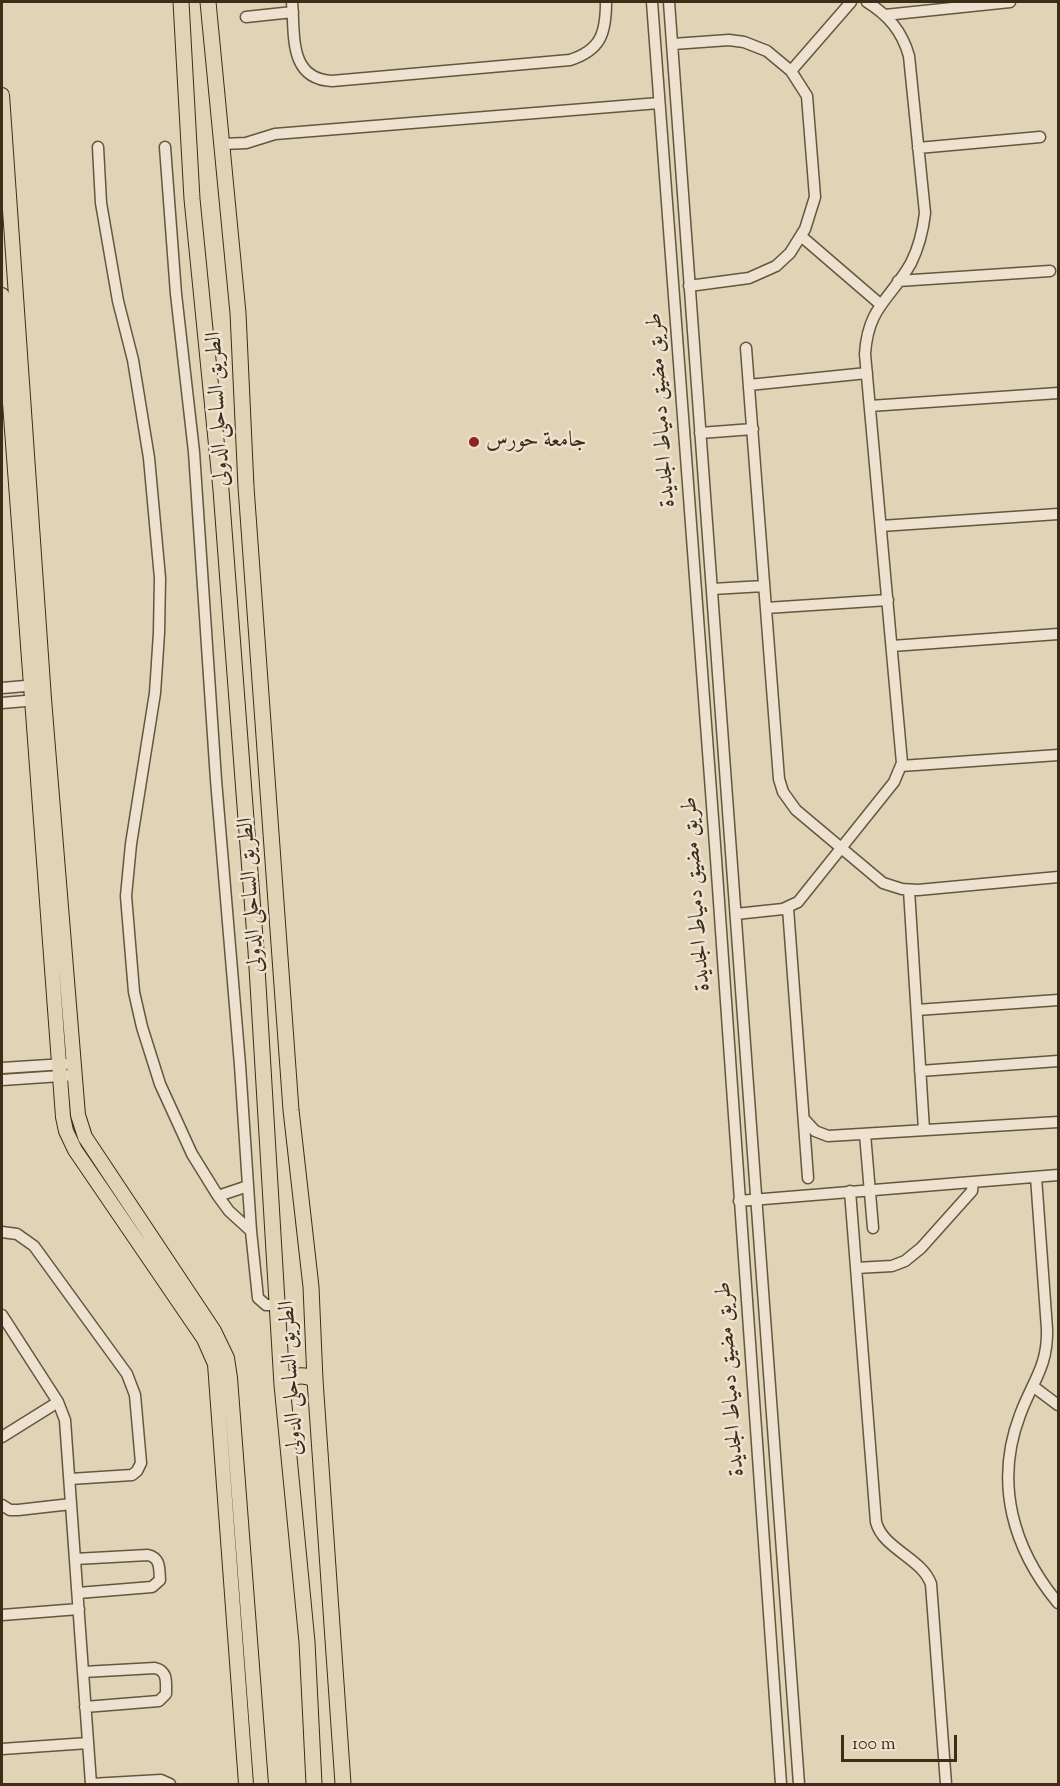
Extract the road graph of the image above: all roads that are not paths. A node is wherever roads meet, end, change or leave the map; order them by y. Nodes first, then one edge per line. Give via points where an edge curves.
1 (181, 2) edge
2 (208, 2) edge
3 (606, 2) edge
4 (652, 2) edge
5 (669, 2) edge
6 (851, 2) edge
7 (867, 2) edge
8 (1010, 2) edge
9 (293, 7) edge
10 (885, 15) junction
11 (246, 17) dead end
12 (673, 44) junction
13 (791, 71) junction
14 (2, 95) edge
15 (659, 103) junction
16 (1040, 137) dead end
17 (222, 144) junction
18 (98, 147) dead end
19 (165, 147) dead end
20 (918, 148) junction
21 (4, 149) edge
22 (684, 216) junction
23 (668, 218) junction
24 (801, 236) junction
25 (1050, 272) dead end
26 (898, 281) junction
27 (689, 286) junction
28 (2, 295) edge
29 (880, 304) junction
30 (746, 348) dead end
31 (867, 373) junction
32 (749, 385) junction
33 (1059, 393) edge
34 (870, 406) junction
35 (753, 429) junction
36 (700, 433) junction
37 (1059, 514) edge
38 (881, 526) junction
39 (764, 586) junction
40 (712, 589) junction
41 (888, 600) junction
42 (766, 608) junction
43 (1059, 634) edge
44 (892, 646) junction
45 (37, 686) junction
46 (2, 688) edge
47 (38, 700) junction
48 (2, 703) edge
49 (1059, 755) edge
50 (901, 766) junction
51 (731, 843) junction
52 (715, 845) junction
53 (842, 848) junction
54 (1059, 877) edge
55 (909, 890) junction
56 (788, 908) junction
57 (736, 914) junction
58 (1059, 1000) edge
59 (917, 1010) junction
60 (1059, 1061) edge
61 (2, 1068) edge
62 (74, 1069) junction
63 (59, 1070) junction
64 (921, 1071) junction
65 (2, 1080) edge
66 (804, 1119) junction
67 (1059, 1122) edge
68 (924, 1130) junction
69 (865, 1134) junction
70 (1059, 1175) edge
71 (1036, 1177) junction
72 (808, 1178) dead end
73 (973, 1182) junction
74 (248, 1186) junction
75 (870, 1189) junction
76 (850, 1191) junction
77 (218, 1196) junction
78 (756, 1200) junction
79 (739, 1201) junction
80 (873, 1228) dead end
81 (251, 1231) junction
82 (2, 1232) edge
83 (856, 1268) junction
84 (277, 1305) junction
85 (2, 1315) edge
86 (315, 1380) junction
87 (282, 1385) junction
88 (1034, 1387) junction
89 (58, 1402) junction
90 (1059, 1405) edge
91 (2, 1437) edge
92 (70, 1479) junction
93 (71, 1504) junction
94 (2, 1505) edge
95 (778, 1505) junction
96 (761, 1507) junction
97 (75, 1558) junction
98 (1059, 1582) edge
99 (1048, 1591) junction
100 (78, 1593) junction
101 (1059, 1603) edge
102 (79, 1609) junction
103 (2, 1615) edge
104 (83, 1672) junction
105 (85, 1707) junction
106 (88, 1743) junction
107 (2, 1749) edge
108 (91, 1784) edge
109 (170, 1785) edge
110 (246, 1785) edge
111 (261, 1785) edge
112 (314, 1785) edge
113 (343, 1785) edge
114 (781, 1785) edge
115 (798, 1785) edge
116 (946, 1785) edge

1 - 84 highway, الطريق الساحلى الدولى via 192,199 221,490 254,917
2 - 17 highway, الطريق الساحلى الدولى
3 - 9 street via 603,33 596,46 570,60 346,81 321,80 302,68 297,58
4 - 15 street, طريق مضيق دمياط الجديدة
5 - 12 street, طريق مضيق دمياط الجديدة
6 - 13 street
7 - 10 street
8 - 10 street
9 - 11 street
10 - 20 street via 900,33 909,56
12 - 13 street via 744,42 767,51
12 - 22 street, طريق مضيق دمياط الجديدة
13 - 24 street via 807,96 815,197
14 - 21 main road
15 - 17 street via 275,134 246,143
15 - 23 street, طريق مضيق دمياط الجديدة
16 - 20 street
17 - 86 highway, الطريق الساحلى الدولى via 238,313 246,487 291,1110 309,1264
18 - 77 street via 101,203 149,458 160,578 155,693 126,896 134,992 160,1084 192,1154
19 - 74 street via 194,452
20 - 26 street via 924,224 915,254
21 - 45 main road
22 - 23 street
22 - 27 street, طريق مضيق دمياط الجديدة
23 - 52 street, طريق مضيق دمياط الجديدة
24 - 27 street via 783,260 758,275
24 - 29 street
25 - 26 street
26 - 29 street
27 - 36 street, طريق مضيق دمياط الجديدة
28 - 45 main road
29 - 31 street via 866,343
30 - 32 street
31 - 32 street
31 - 34 street
32 - 35 street
33 - 34 street
34 - 38 street
35 - 36 street
35 - 39 street
36 - 40 street, طريق مضيق دمياط الجديدة
37 - 38 street
38 - 41 street
39 - 40 street
39 - 42 street
40 - 51 street, طريق مضيق دمياط الجديدة
41 - 42 street
41 - 44 street
42 - 53 street via 778,778 791,804
43 - 44 street
44 - 50 street
45 - 46 street
45 - 47 main road
47 - 48 street
47 - 62 main road
47 - 63 main road
49 - 50 street
50 - 53 street via 894,783
51 - 52 street
51 - 57 street, طريق مضيق دمياط الجديدة
52 - 79 street, طريق مضيق دمياط الجديدة
53 - 55 street via 883,883
53 - 56 street via 802,899
54 - 55 street
55 - 59 street
56 - 57 street
56 - 66 street
57 - 78 street, طريق مضيق دمياط الجديدة
58 - 59 street
59 - 64 street
60 - 64 street
61 - 63 street
62 - 63 street
62 - 111 main road via 78,1115 85,1137 214,1331 227,1358
63 - 65 street
63 - 110 main road via 64,1124 71,1144 204,1339 215,1364
64 - 68 street
66 - 69 street via 824,1135
66 - 72 street
67 - 68 street
68 - 69 street
69 - 75 street
70 - 71 street
71 - 73 street
71 - 88 street via 1047,1339 1045,1359
73 - 75 street
73 - 83 street via 972,1191 911,1257 892,1266
74 - 77 street
74 - 81 street
75 - 76 street
75 - 80 street
76 - 78 street
76 - 83 street
77 - 81 street
78 - 79 street
78 - 95 street, طريق مضيق دمياط الجديدة
79 - 96 street, طريق مضيق دمياط الجديدة
81 - 84 street via 258,1298 266,1305
82 - 92 street via 22,1236 34,1246 127,1374 134,1390 139,1469 132,1475
83 - 116 street via 876,1522 881,1533 932,1584
84 - 87 highway, الطريق الساحلى الدولى
85 - 89 street
86 - 87 highway via 304,1375 292,1377
86 - 113 highway, الطريق الساحلى الدولى
87 - 112 highway, الطريق الساحلى الدولى via 307,1642
88 - 90 street
88 - 99 street via 1015,1430 1009,1491 1018,1537
89 - 91 street
89 - 92 street via 66,1420
92 - 93 street
93 - 94 street via 18,1510
93 - 97 street
95 - 96 street
95 - 115 street, طريق مضيق دمياط الجديدة
96 - 114 street, طريق مضيق دمياط الجديدة
97 - 100 street
97 - 100 street via 148,1555 159,1563 160,1580 154,1587
98 - 99 street
99 - 101 street
100 - 102 street
102 - 103 street
102 - 104 street
104 - 105 street
104 - 105 street via 155,1668 166,1677 166,1694 159,1701
105 - 106 street
106 - 107 street
106 - 108 street
108 - 109 street via 161,1780

